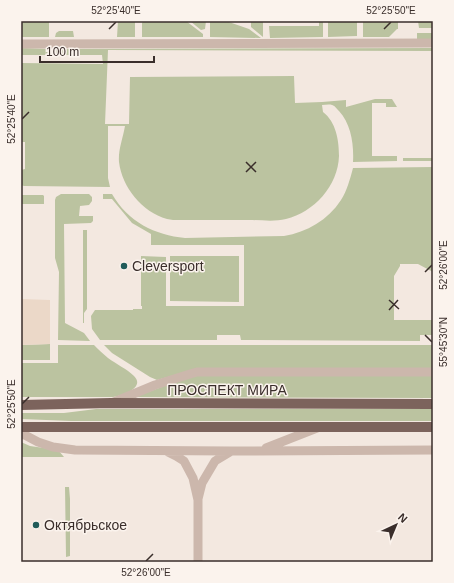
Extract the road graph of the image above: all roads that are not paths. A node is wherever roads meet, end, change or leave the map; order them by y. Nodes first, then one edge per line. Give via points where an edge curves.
1 (433, 43) edge
2 (21, 44) edge
3 (433, 372) edge
4 (111, 403) junction
5 (433, 404) edge
6 (21, 405) edge
7 (21, 427) edge
8 (320, 427) junction
9 (433, 427) edge
10 (21, 433) edge
11 (261, 450) junction
12 (433, 450) edge
13 (165, 451) junction
14 (231, 451) junction
15 (198, 500) junction
16 (198, 562) edge

1 - 2 street
3 - 4 street via 197,372 155,385
4 - 5 main road, ПРОСПЕКТ МИРА
4 - 6 main road, ПРОСПЕКТ МИРА
7 - 8 main road
8 - 9 main road
8 - 11 street
10 - 13 street via 53,447 75,450
11 - 12 street
11 - 14 street
13 - 14 street
13 - 15 street via 184,461 193,478
14 - 15 street via 216,461 202,483
15 - 16 street

